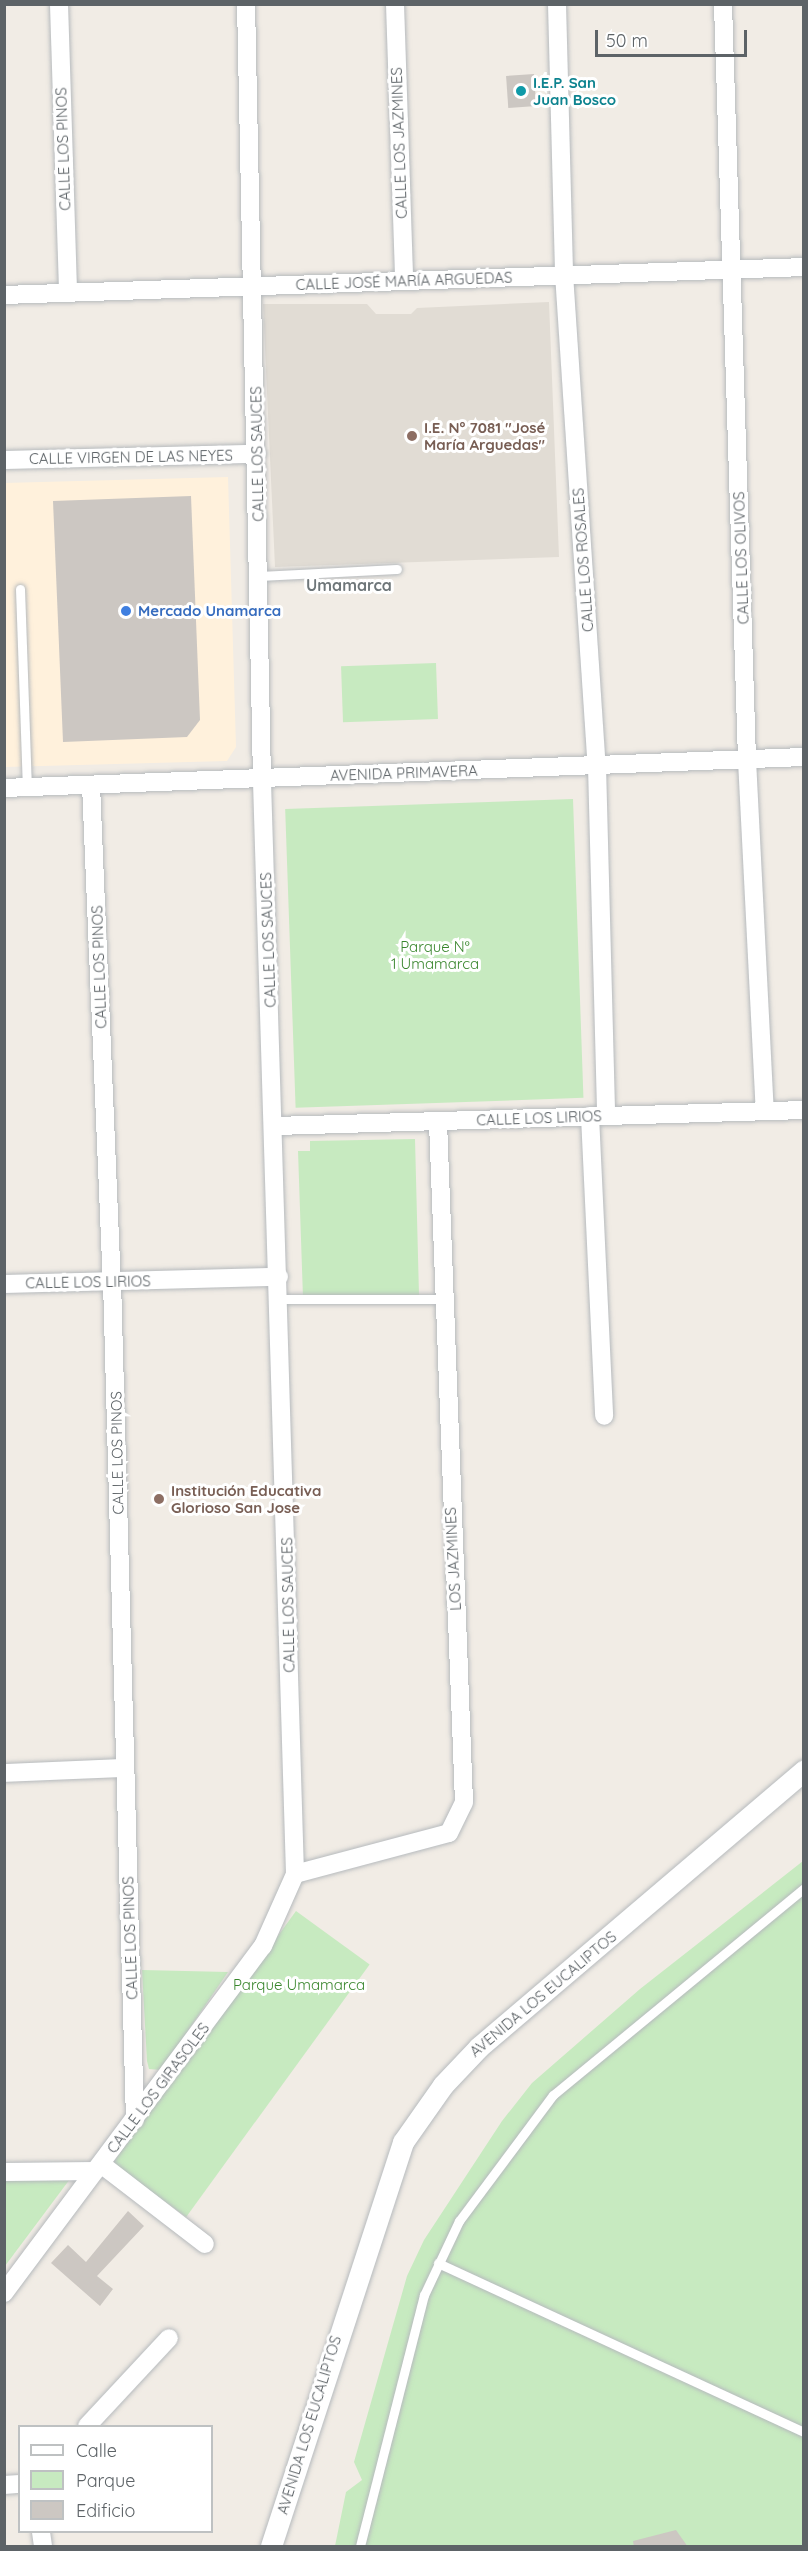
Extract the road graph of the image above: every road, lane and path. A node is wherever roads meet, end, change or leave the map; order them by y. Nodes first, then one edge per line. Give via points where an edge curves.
1 (59, 4) edge
2 (246, 4) edge
3 (395, 4) edge
4 (556, 4) edge
5 (723, 4) edge
6 (804, 267) edge
7 (731, 269) junction
8 (564, 274) junction
9 (404, 281) junction
10 (252, 286) junction
11 (68, 293) junction
12 (4, 295) edge
13 (257, 454) junction
14 (4, 460) edge
15 (397, 569) dead end
16 (259, 576) junction
17 (20, 589) dead end
18 (804, 758) edge
19 (747, 760) junction
20 (597, 766) junction
21 (262, 779) junction
22 (92, 785) junction
23 (4, 788) edge
24 (27, 788) junction
25 (804, 1110) edge
26 (765, 1111) junction
27 (598, 1116) junction
28 (438, 1121) junction
29 (275, 1126) junction
30 (279, 1277) junction
31 (112, 1281) junction
32 (4, 1284) edge
33 (280, 1299) junction
34 (441, 1299) junction
35 (604, 1416) dead end
36 (125, 1768) junction
37 (804, 1770) edge
38 (4, 1773) edge
39 (295, 1874) junction
40 (804, 1888) edge
41 (135, 2120) junction
42 (98, 2168) junction
43 (4, 2172) edge
44 (205, 2244) dead end
45 (438, 2263) junction
46 (4, 2293) edge
47 (169, 2338) dead end
48 (89, 2425) edge
49 (804, 2432) edge
50 (271, 2547) edge
51 (360, 2547) edge

1 - 11 street, CALLE LOS PINOS
2 - 10 street, CALLE LOS SAUCES
3 - 9 street, CALLE LOS JAZMINES
4 - 8 street, CALLE LOS ROSALES
5 - 7 street, CALLE LOS OLIVOS
6 - 7 street, CALLE JOSÉ MARÍA ARGUEDAS
7 - 8 street, CALLE JOSÉ MARÍA ARGUEDAS
7 - 19 street, CALLE LOS OLIVOS
8 - 9 street, CALLE JOSÉ MARÍA ARGUEDAS
8 - 20 street, CALLE LOS ROSALES
9 - 10 street, CALLE JOSÉ MARÍA ARGUEDAS
10 - 11 street, CALLE JOSÉ MARÍA ARGUEDAS
10 - 13 street, CALLE LOS SAUCES
11 - 12 street, CALLE JOSÉ MARÍA ARGUEDAS
13 - 14 street, CALLE VIRGEN DE LAS NEYES
13 - 16 street, CALLE LOS SAUCES
15 - 16 lane
16 - 21 street, CALLE LOS SAUCES
17 - 24 lane
18 - 19 street, AVENIDA PRIMAVERA
19 - 20 street, AVENIDA PRIMAVERA
19 - 26 street, CALLE LOS OLIVOS
20 - 21 street, AVENIDA PRIMAVERA
20 - 27 street, CALLE LOS ROSALES
21 - 22 street, AVENIDA PRIMAVERA
21 - 29 street, CALLE LOS SAUCES
22 - 24 street, AVENIDA PRIMAVERA
22 - 31 street, CALLE LOS PINOS
23 - 24 street, AVENIDA PRIMAVERA
25 - 26 street, CALLE LOS LIRIOS
26 - 27 street, CALLE LOS LIRIOS
27 - 28 street, CALLE LOS LIRIOS
27 - 35 street, CALLE LOS ROSALES
28 - 29 street, CALLE LOS LIRIOS
28 - 34 street, LOS JAZMINES
29 - 30 street, CALLE LOS SAUCES
30 - 31 street, CALLE LOS LIRIOS
30 - 33 street, CALLE LOS SAUCES
31 - 32 street, CALLE LOS LIRIOS
31 - 36 street, CALLE LOS PINOS
33 - 34 lane
33 - 39 street, CALLE LOS SAUCES
34 - 39 street, LOS JAZMINES via 464,1802 449,1833
36 - 38 street
36 - 41 street, CALLE LOS PINOS
37 - 50 street, AVENIDA LOS EUCALIPTOS via 478,2047 442,2085 403,2142 381,2195
39 - 41 street, CALLE LOS GIRASOLES via 263,1946
40 - 45 lane via 554,2095 459,2221
41 - 42 street, CALLE LOS GIRASOLES
42 - 43 street
42 - 44 street
42 - 46 street, CALLE LOS GIRASOLES
45 - 49 lane
45 - 51 lane via 401,2377
47 - 48 street

